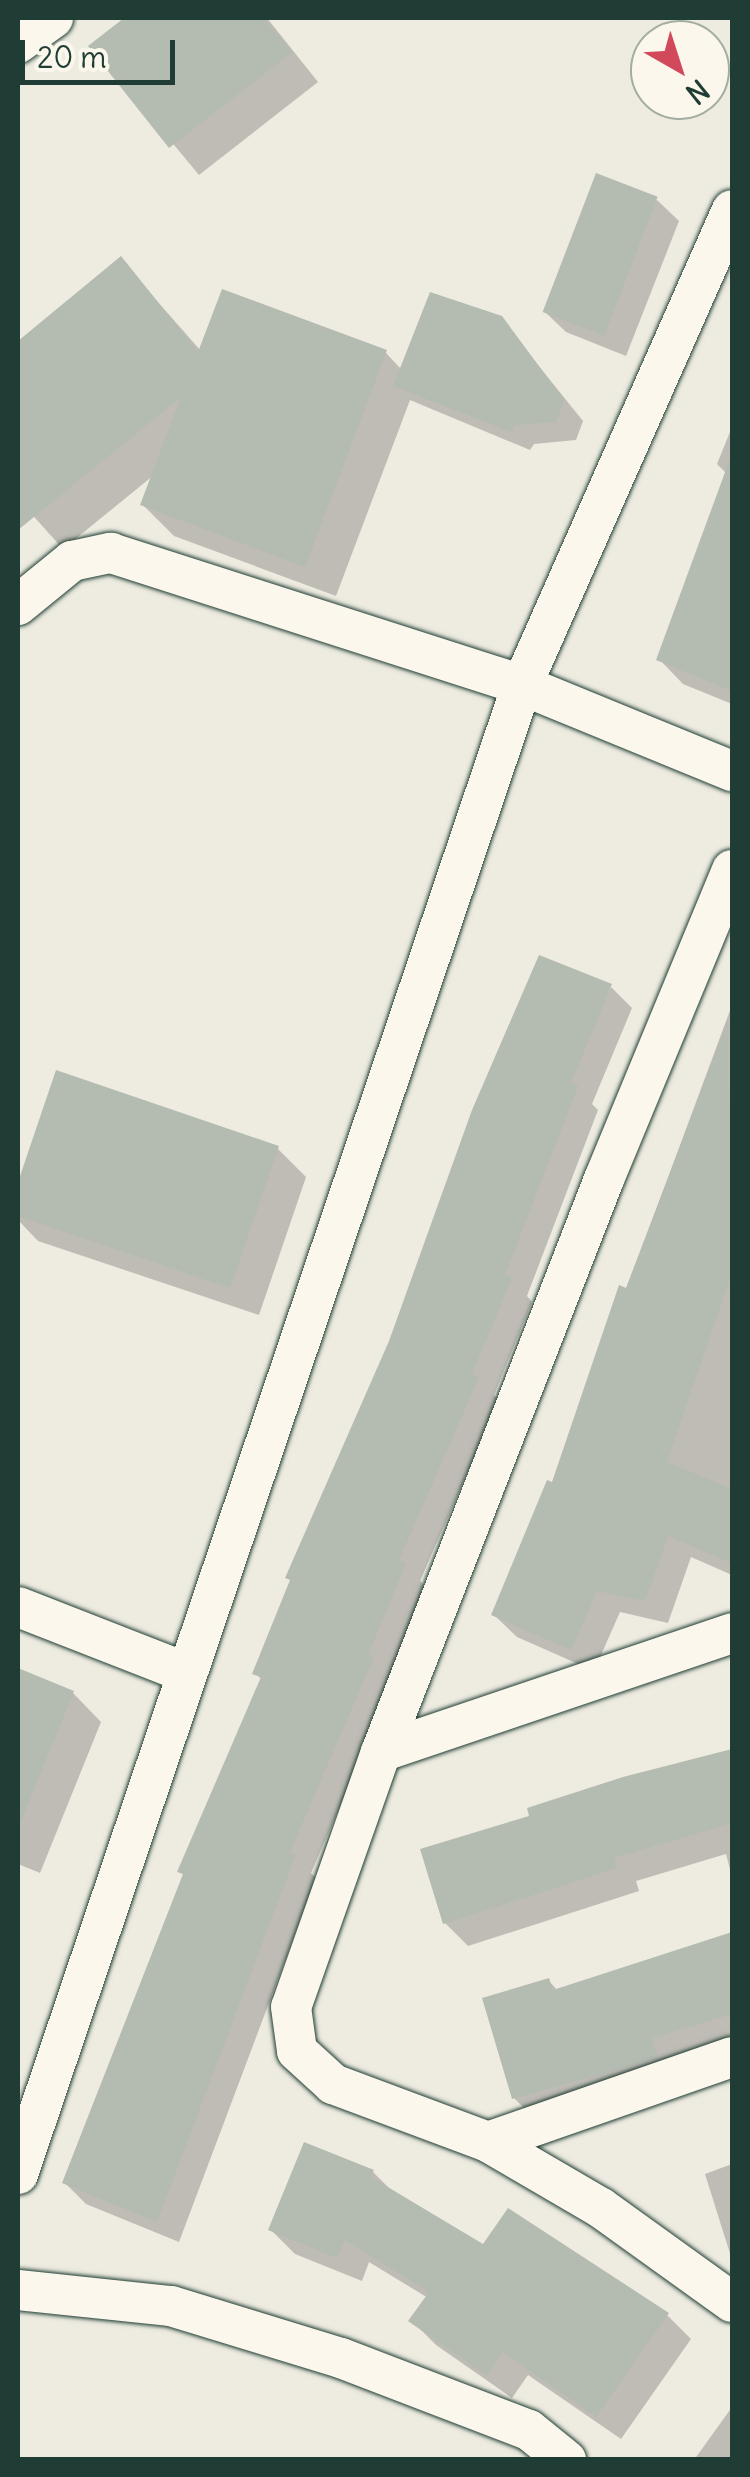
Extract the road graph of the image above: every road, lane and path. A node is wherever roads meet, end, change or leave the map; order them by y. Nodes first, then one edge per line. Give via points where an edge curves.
1 (53, 18) edge
2 (18, 43) edge
3 (732, 210) edge
4 (18, 605) edge
5 (522, 685) junction
6 (732, 771) edge
7 (732, 870) edge
8 (18, 1607) edge
9 (732, 1633) edge
10 (187, 1673) junction
11 (381, 1752) junction
12 (732, 2057) edge
13 (488, 2142) junction
14 (18, 2174) edge
15 (18, 2290) edge
16 (732, 2302) edge
17 (566, 2460) edge

1 - 2 street
3 - 5 street
4 - 5 street via 72,562 111,553
5 - 6 street
5 - 10 street
7 - 11 street
8 - 10 street
9 - 11 street
10 - 14 street
11 - 13 street via 291,2007 297,2051 333,2084
12 - 13 street
13 - 16 street via 602,2208
15 - 17 street via 171,2306 342,2358 529,2430

